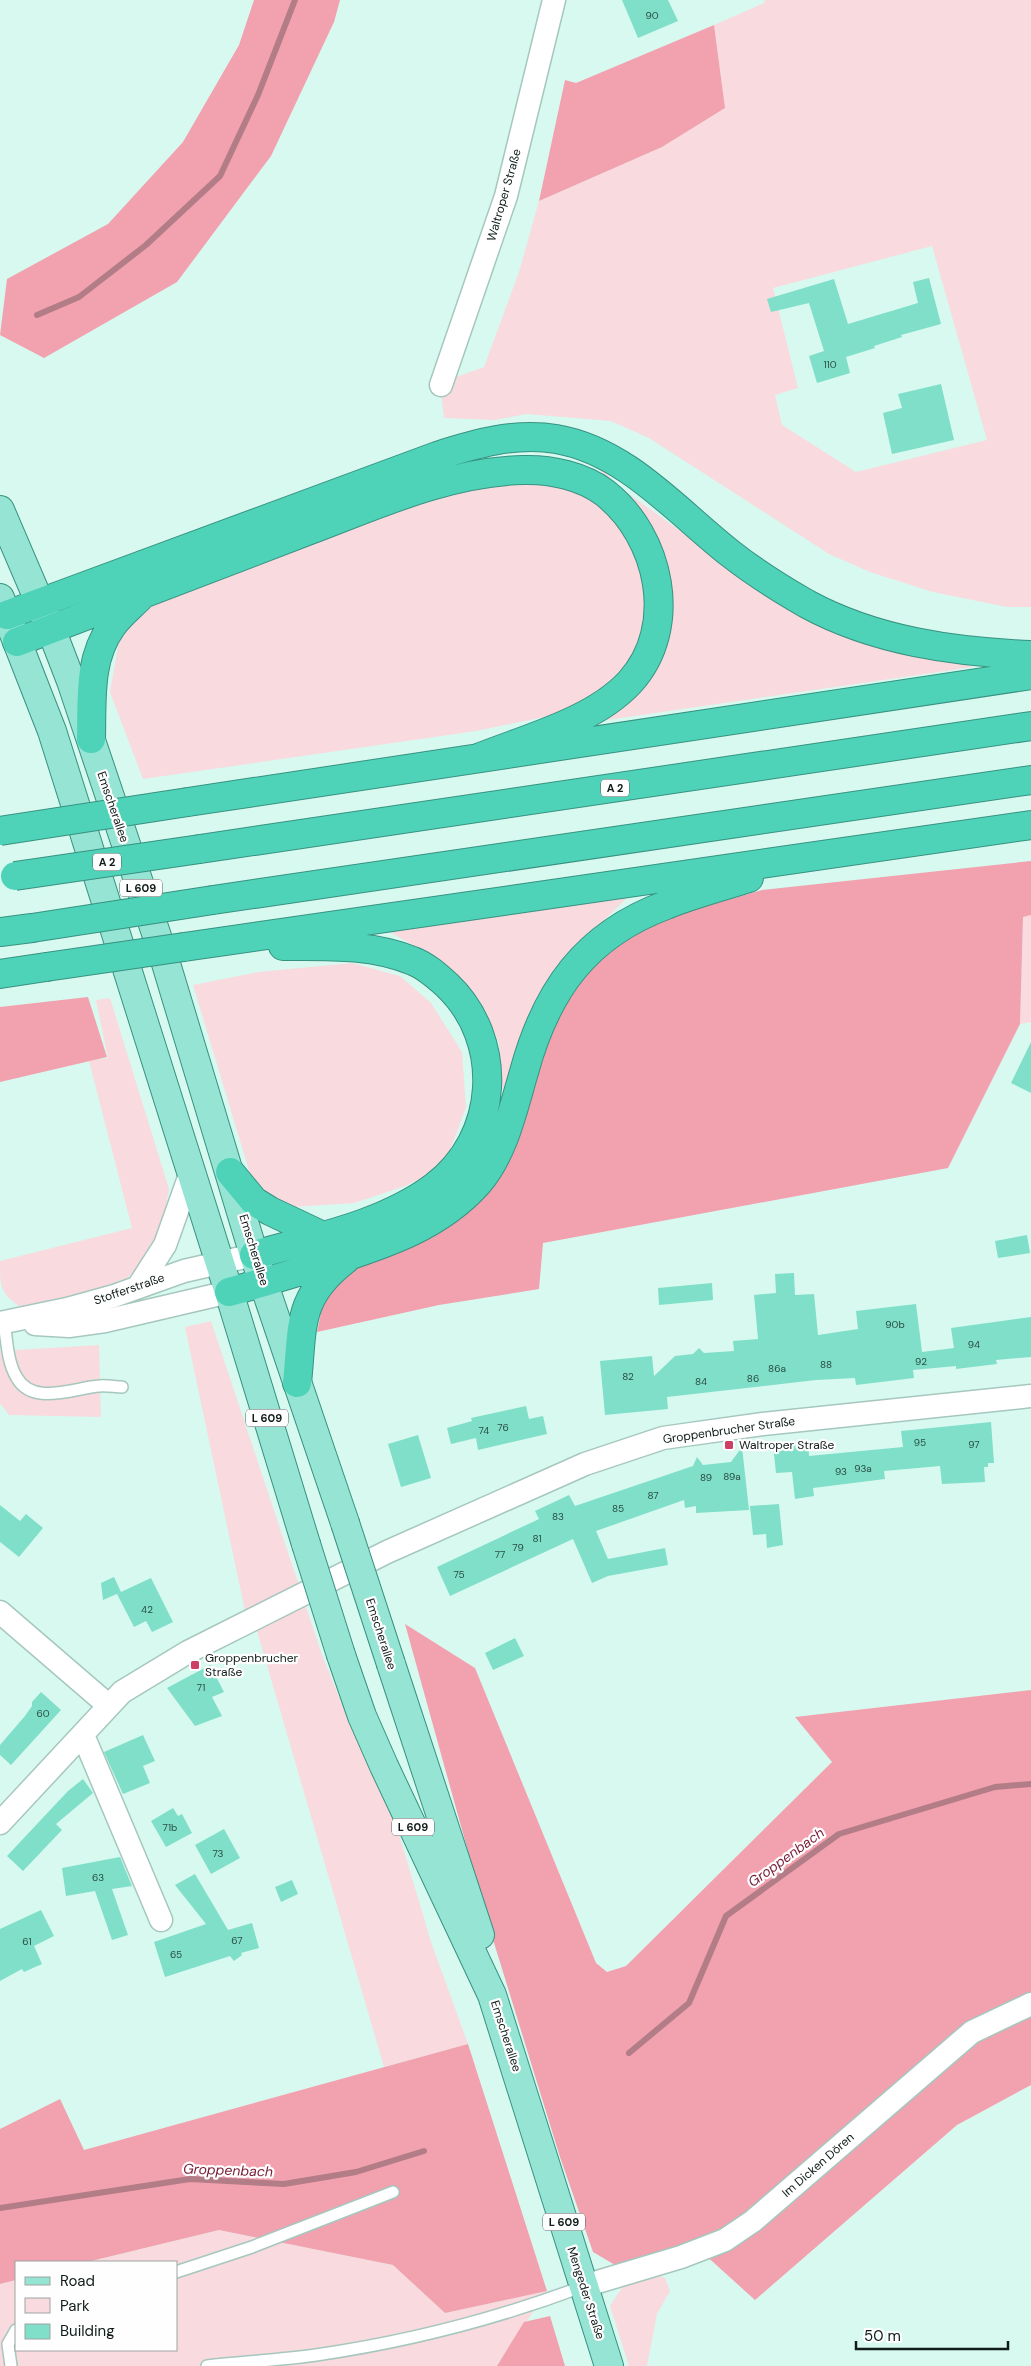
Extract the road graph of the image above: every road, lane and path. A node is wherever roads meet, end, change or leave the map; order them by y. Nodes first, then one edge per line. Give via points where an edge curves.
1 (554, 0) edge
2 (441, 386) dead end
3 (0, 510) edge
4 (147, 591) junction
5 (40, 604) junction
6 (4, 607) edge
7 (51, 629) junction
8 (17, 642) junction
9 (1031, 655) edge
10 (1031, 675) edge
11 (1031, 726) edge
12 (91, 739) junction
13 (478, 758) junction
14 (1031, 780) edge
15 (1031, 825) edge
16 (0, 831) edge
17 (824, 854) junction
18 (7, 877) edge
19 (0, 932) edge
20 (225, 944) junction
21 (0, 974) edge
22 (192, 1172) junction
23 (230, 1172) junction
24 (322, 1236) junction
25 (254, 1255) junction
26 (352, 1255) junction
27 (221, 1264) junction
28 (264, 1282) junction
29 (138, 1287) junction
30 (230, 1292) junction
31 (2, 1322) edge
32 (297, 1383) junction
33 (122, 1387) dead end
34 (1031, 1396) edge
35 (0, 1612) edge
36 (108, 1705) junction
37 (83, 1735) junction
38 (0, 1823) edge
39 (161, 1920) dead end
40 (492, 1995) junction
41 (1031, 2004) edge
42 (519, 2078) joint
43 (393, 2192) dead end
44 (178, 2271) edge
45 (584, 2286) junction
46 (15, 2332) edge
47 (11, 2366) edge
48 (206, 2366) edge
49 (609, 2366) edge

1 - 2 street, Waltroper Straße via 506,196
3 - 5 main road, Emscherallee / L 609
4 - 7 highway
4 - 12 highway via 112,626 98,652 93,675
4 - 13 highway via 435,484 486,472 527,469 571,475 604,492 643,538 653,561 658,585 655,636 645,661 609,702 579,719
5 - 6 highway
5 - 7 main road, Emscherallee / L 609
5 - 9 highway via 468,446 500,440 556,439 593,449 641,479 730,554 809,605 906,641
6 - 8 main road, Emscherallee / L 609
7 - 8 highway
7 - 12 main road, Emscherallee / L 609
8 - 22 main road, Emscherallee / L 609 via 52,731
10 - 13 highway
11 - 18 highway, A 2, bridge
12 - 23 main road, Emscherallee / L 609 via 164,957
13 - 16 highway, bridge
14 - 19 highway, bridge
15 - 17 highway
17 - 20 highway
17 - 26 highway via 665,905 600,941 583,956 548,1005 531,1046 512,1117 479,1182 458,1203 428,1224
20 - 21 highway, bridge via 184,946
20 - 24 highway via 349,947 383,951 415,961 438,976 454,992 472,1014 483,1041 488,1072 485,1108 474,1139 456,1164 435,1187 402,1206
22 - 27 main road, Emscherallee / L 609
22 - 29 street via 165,1246
23 - 24 highway via 254,1201
23 - 25 main road, Emscherallee / L 609
24 - 25 highway
25 - 27 street, Stofferstraße
25 - 28 main road, Emscherallee / L 609
26 - 28 highway
26 - 32 highway via 333,1269 310,1296 304,1314
27 - 29 street, Stofferstraße via 184,1271
27 - 30 main road, Emscherallee / L 609
28 - 30 highway
28 - 32 main road, Emscherallee / L 609
29 - 31 street, Stofferstraße via 68,1309
30 - 31 street, Stofferstraße via 105,1321 69,1326
30 - 40 main road, Emscherallee / L 609, bridge via 362,1716
31 - 33 lane via 17,1379 36,1393 101,1385
32 - 40 main road, Emscherallee / L 609, bridge via 483,1945
34 - 36 street, Groppenbrucher Straße via 677,1436 592,1461 387,1552 252,1618 138,1682
35 - 36 street
36 - 37 street, Groppenbrucher Straße
37 - 38 street, Groppenbrucher Straße
37 - 39 street
40 - 42 main road, Emscherallee / L 609
41 - 45 street, Im Dicken Dören via 972,2032 754,2220 725,2240 682,2257
42 - 45 main road, Mengeder Straße / L 609
43 - 44 lane via 252,2247
45 - 48 lane via 514,2309 366,2346 316,2355
45 - 49 main road, Mengeder Straße / L 609
46 - 47 lane via 8,2344

